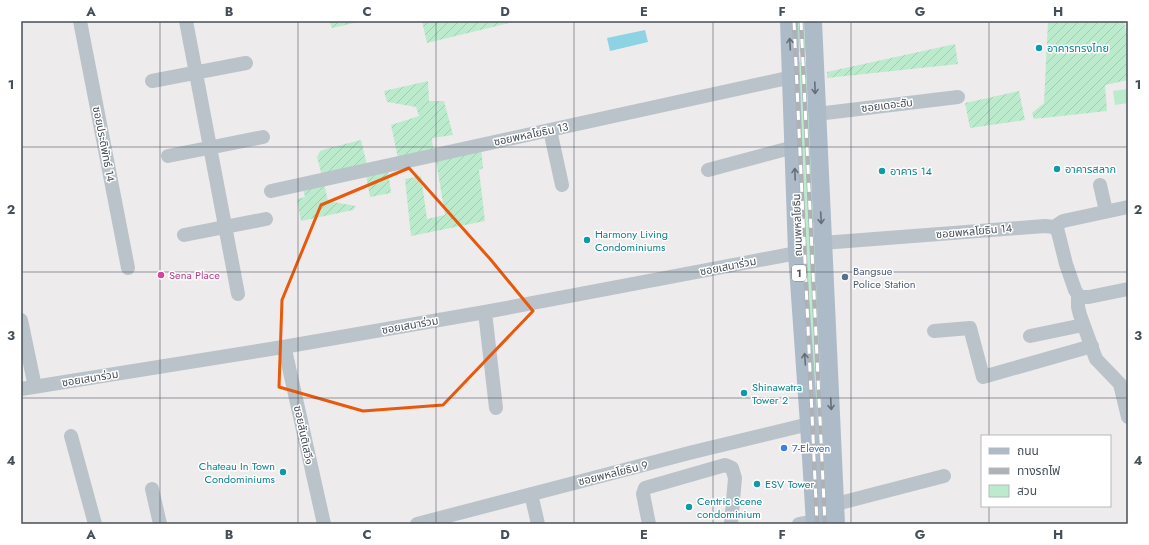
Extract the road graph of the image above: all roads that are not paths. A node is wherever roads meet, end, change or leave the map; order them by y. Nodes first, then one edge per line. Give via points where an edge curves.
1 (80, 21) edge
2 (186, 21) edge
3 (789, 21) edge
4 (813, 21) edge
5 (246, 63) dead end
6 (196, 73) junction
7 (792, 77) junction
8 (152, 81) dead end
9 (958, 97) dead end
10 (816, 114) junction
11 (550, 130) junction
12 (263, 138) dead end
13 (794, 147) junction
14 (210, 148) junction
15 (168, 156) dead end
16 (708, 170) dead end
17 (1100, 184) dead end
18 (562, 185) dead end
19 (271, 191) dead end
20 (1128, 207) edge
21 (1106, 211) junction
22 (266, 219) dead end
23 (225, 227) junction
24 (1054, 227) junction
25 (184, 234) dead end
26 (822, 243) junction
27 (797, 253) junction
28 (128, 268) dead end
29 (1128, 289) edge
30 (238, 294) dead end
31 (1078, 295) junction
32 (485, 312) junction
33 (21, 320) edge
34 (1084, 325) junction
35 (934, 331) dead end
36 (1030, 336) dead end
37 (1092, 346) junction
38 (283, 347) junction
39 (35, 387) junction
40 (21, 389) edge
41 (496, 408) dead end
42 (1128, 417) edge
43 (809, 424) junction
44 (71, 436) dead end
45 (706, 449) junction
46 (708, 469) junction
47 (944, 476) dead end
48 (152, 489) dead end
49 (530, 494) junction
50 (836, 504) junction
51 (809, 523) edge
52 (95, 524) edge
53 (160, 524) edge
54 (324, 524) edge
55 (417, 524) edge
56 (538, 524) edge
57 (649, 524) edge
58 (731, 524) edge
59 (836, 524) edge

1 - 28 street, ซอยประดิพัทธ์ 14
2 - 6 street
7 -> 3 main road, ถนนพหลโยธิน / 1
4 -> 10 main road
5 - 6 street
6 - 8 street
6 - 14 street
7 - 11 street, ซอยพหลโยธิน 13
7 - 13 main road, ถนนพหลโยธิน / 1
9 - 10 street, ซอยเดอะฮับ
10 -> 26 main road
11 - 18 street
11 - 19 street, ซอยพหลโยธิน 13
12 - 14 street
13 - 16 street
27 -> 13 main road, ถนนพหลโยธิน / 1
14 - 15 street
14 - 23 street
17 - 21 street
20 - 21 street
21 - 24 street via 1063,221
22 - 23 street
23 - 25 street
23 - 30 street
24 - 26 street, ซอยพหลโยธิน 14
24 - 31 street via 1058,232 1066,264
26 -> 50 main road
27 - 32 street, ซอยเสนาร่วม
43 -> 27 main road, ถนนพหลโยธิน / 1
29 - 31 street via 1082,298
31 - 34 street via 1078,307
32 - 38 street, ซอยเสนาร่วม
32 - 41 street
33 - 39 street
34 - 36 street
34 - 37 street
35 - 37 street via 970,328 983,377
37 - 42 street via 1096,359 1120,384
38 - 39 street, ซอยเสนาร่วม
38 - 54 street, ซอยสันติเสวี๑
39 - 40 street, ซอยเสนาร่วม
43 - 45 street, ซอยพหลโยธิน 9
43 - 51 main road, ถนนพหลโยธิน / 1
44 - 52 street
45 - 46 street
45 - 49 street, ซอยพหลโยธิน 9
46 - 57 street via 645,488 643,494
46 - 58 street via 725,465 732,468 735,478
47 - 50 street
48 - 53 street
49 - 55 street, ซอยพหลโยธิน 9
49 - 56 street
50 - 59 main road

